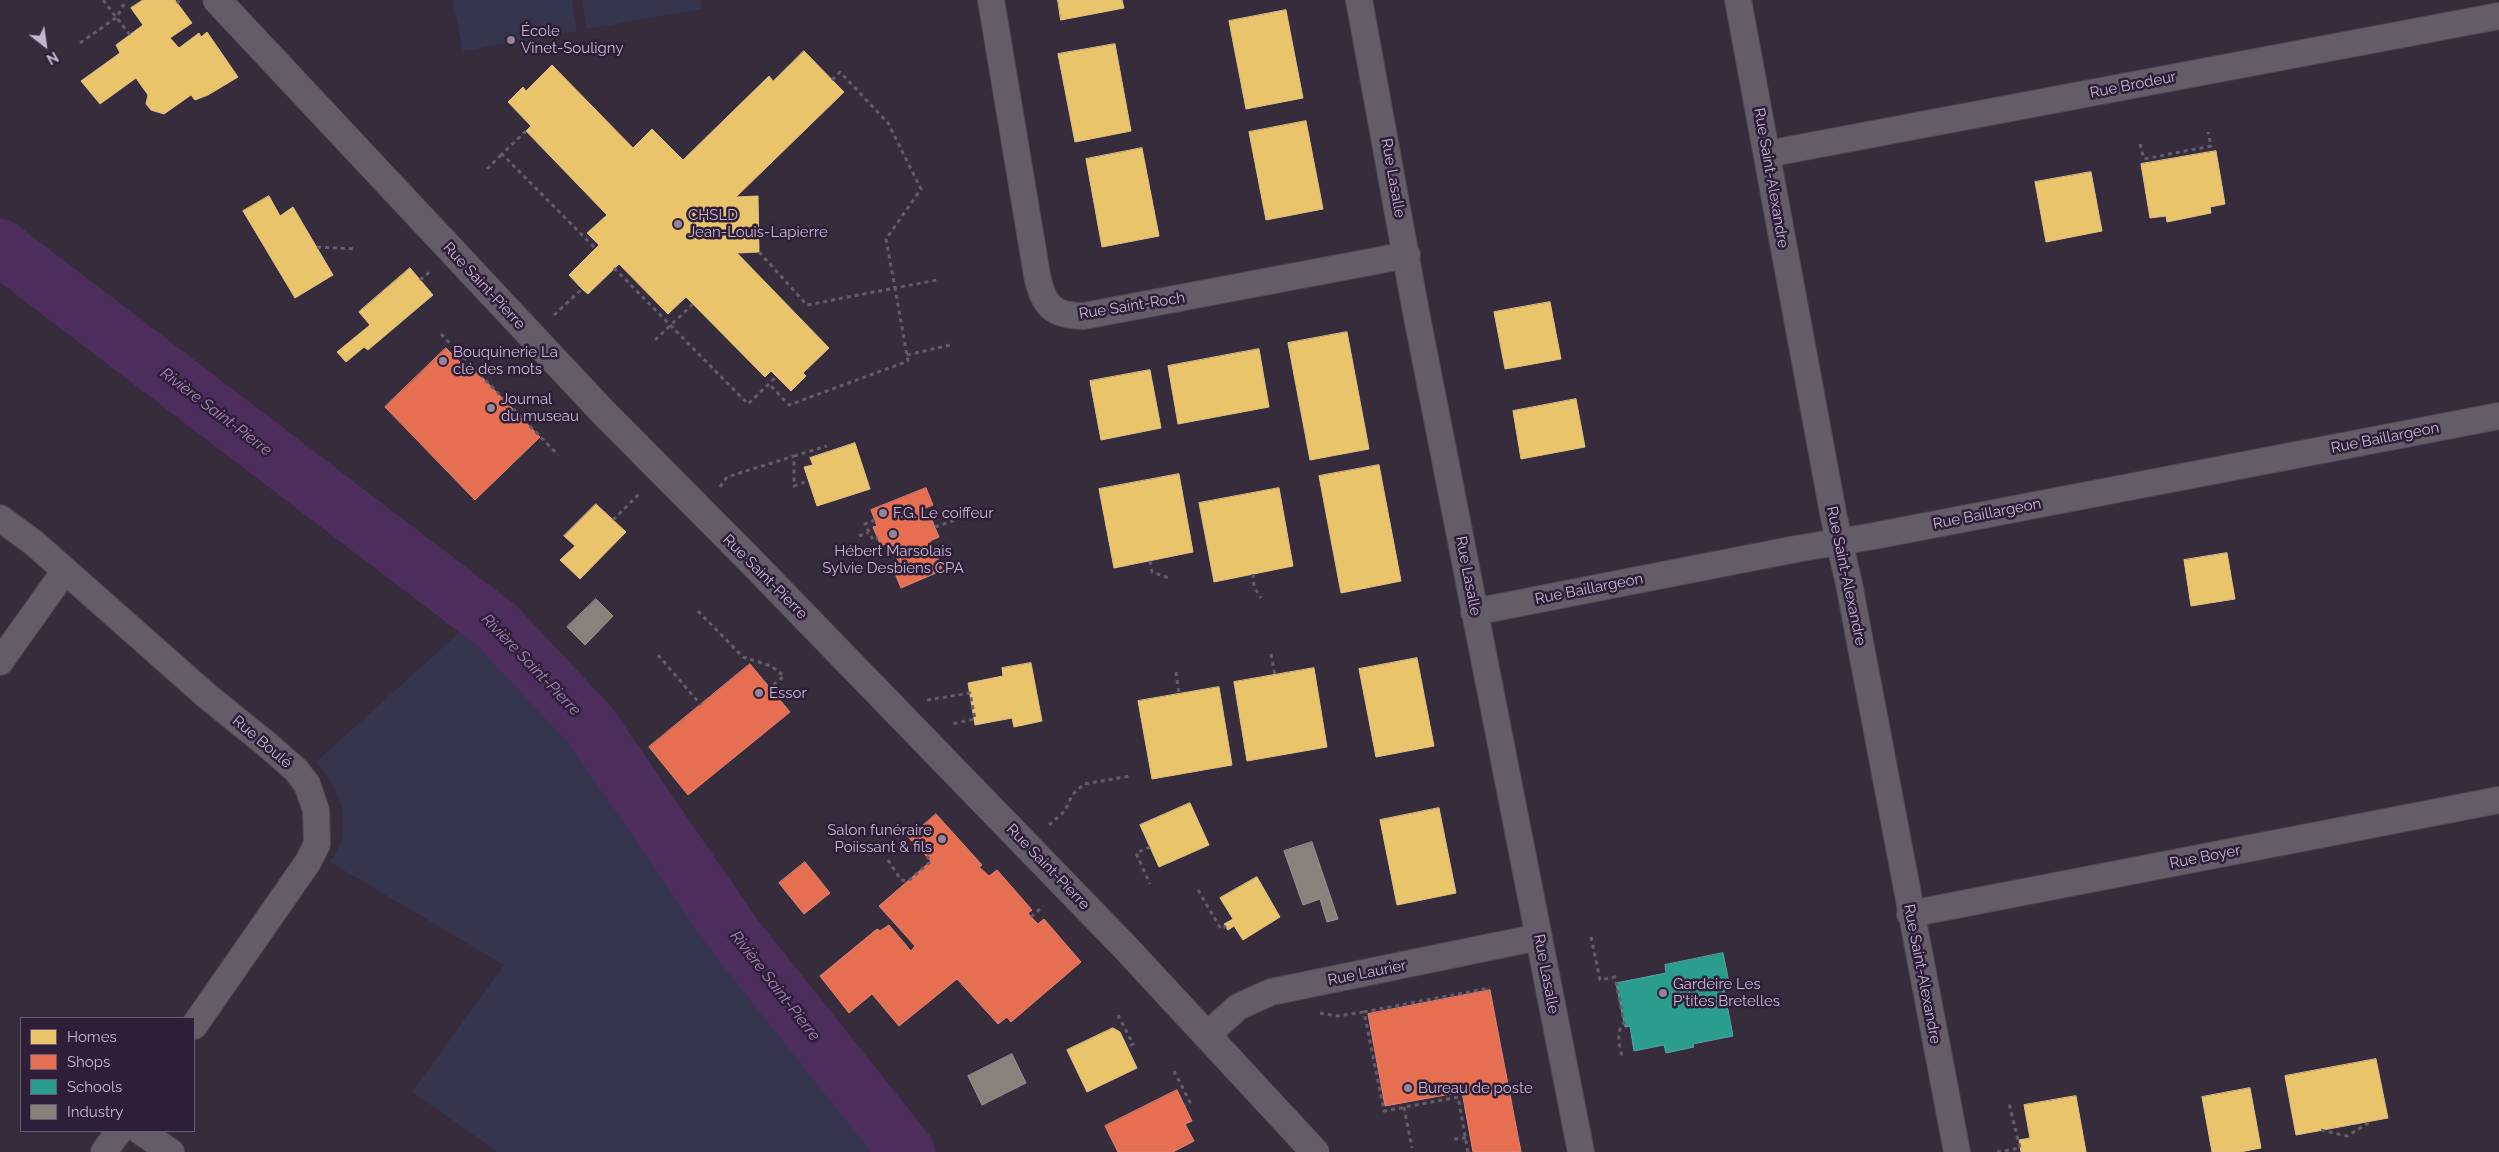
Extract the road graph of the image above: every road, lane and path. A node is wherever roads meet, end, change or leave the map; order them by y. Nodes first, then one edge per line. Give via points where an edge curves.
1 (103, 0) edge
2 (126, 0) edge
3 (217, 0) edge
4 (991, 0) edge
5 (1359, 0) edge
6 (1738, 0) edge
7 (2499, 16) edge
8 (117, 17) junction
9 (130, 35) dead end
10 (80, 43) dead end
11 (832, 80) dead end
12 (526, 131) dead end
13 (2208, 132) dead end
14 (2140, 144) dead end
15 (2174, 153) junction
16 (502, 154) junction
17 (1767, 154) junction
18 (2177, 158) dead end
19 (486, 169) dead end
20 (317, 247) dead end
21 (357, 249) dead end
22 (596, 249) dead end
23 (759, 252) dead end
24 (1407, 255) junction
25 (614, 268) dead end
26 (434, 269) dead end
27 (420, 280) dead end
28 (937, 280) dead end
29 (895, 288) junction
30 (582, 289) dead end
31 (693, 304) dead end
32 (550, 319) dead end
33 (672, 326) junction
34 (441, 334) dead end
35 (655, 340) dead end
36 (950, 345) dead end
37 (454, 348) junction
38 (450, 352) dead end
39 (906, 355) junction
40 (777, 376) dead end
41 (768, 384) junction
42 (2499, 416) edge
43 (827, 446) dead end
44 (558, 455) dead end
45 (794, 456) junction
46 (808, 481) dead end
47 (644, 489) dead end
48 (717, 494) dead end
49 (986, 510) dead end
50 (0, 518) edge
51 (613, 520) dead end
52 (875, 520) dead end
53 (934, 527) dead end
54 (869, 532) junction
55 (858, 536) dead end
56 (878, 538) dead end
57 (1840, 542) junction
58 (1150, 561) dead end
59 (64, 572) junction
60 (1252, 574) dead end
61 (1169, 578) dead end
62 (1261, 598) dead end
63 (698, 612) dead end
64 (1474, 612) junction
65 (1271, 654) dead end
66 (658, 656) dead end
67 (0, 662) edge
68 (1176, 672) dead end
69 (1275, 675) dead end
70 (770, 688) dead end
71 (1179, 694) dead end
72 (919, 702) dead end
73 (701, 705) dead end
74 (942, 726) dead end
75 (1130, 776) dead end
76 (2499, 800) edge
77 (1044, 830) dead end
78 (918, 847) dead end
79 (1150, 847) dead end
80 (888, 860) dead end
81 (1150, 884) dead end
82 (1198, 890) dead end
83 (1047, 902) dead end
84 (1910, 914) junction
85 (1031, 917) dead end
86 (1226, 926) dead end
87 (1539, 937) junction
88 (1591, 937) dead end
89 (1490, 988) dead end
90 (1413, 993) dead end
91 (1414, 1003) junction
92 (1364, 1012) junction
93 (1118, 1015) dead end
94 (1337, 1016) dead end
95 (195, 1025) edge
96 (1207, 1034) junction
97 (1127, 1047) dead end
98 (1622, 1057) dead end
99 (1174, 1071) dead end
100 (1458, 1092) dead end
101 (1458, 1097) junction
102 (2010, 1103) dead end
103 (1184, 1105) dead end
104 (1404, 1107) junction
105 (1465, 1107) dead end
106 (1460, 1108) junction
107 (2372, 1121) dead end
108 (2322, 1130) dead end
109 (118, 1132) edge
110 (141, 1132) edge
111 (1466, 1138) junction
112 (1454, 1139) dead end
113 (1472, 1146) dead end
114 (1412, 1148) dead end
115 (1468, 1150) edge
116 (104, 1152) edge
117 (171, 1152) edge
118 (1315, 1152) edge
119 (1580, 1152) edge
120 (1956, 1152) edge
121 (1997, 1152) edge

1 - 8 path
2 - 8 path
3 - 96 main road, Rue Saint-Pierre via 627,437
4 - 24 street, Rue Saint-Roch via 1037,275 1048,306 1059,312 1084,316
5 - 24 street, Rue Lasalle
6 - 17 street, Rue Saint-Alexandre
7 - 17 street, Rue Brodeur
8 - 9 path
8 - 10 path
11 - 29 path via 840,72 888,123 921,189 886,239
12 - 16 path
13 - 15 path via 2212,146
14 - 15 path via 2144,159
15 - 18 path
16 - 19 path
16 - 22 path
17 - 57 street, Rue Saint-Alexandre
20 - 21 path
23 - 29 path via 807,305
24 - 64 street, Rue Lasalle
25 - 33 path
26 - 27 path
28 - 29 path
29 - 39 path
30 - 32 path
31 - 33 path
33 - 35 path
33 - 41 path via 748,404
34 - 37 path
36 - 39 path
37 - 38 path
37 - 44 path
39 - 41 path via 908,361 789,405
40 - 41 path
42 - 57 street, Rue Baillargeon
43 - 45 path
45 - 46 path via 794,486
45 - 48 path via 727,476
47 - 51 path
49 - 53 path
50 - 59 street, Rue Boulé
52 - 54 path via 865,524
54 - 55 path
54 - 56 path via 873,540
57 - 64 street, Rue Baillargeon
57 - 84 street, Rue Saint-Alexandre
58 - 61 path via 1152,572
59 - 67 street
59 - 95 street, Rue Boulé via 285,759 307,784 313,798 318,836 308,862
60 - 62 path via 1254,587
63 - 70 path via 743,657 772,666 784,676
64 - 87 street, Rue Lasalle
65 - 69 path
66 - 73 path
68 - 71 path
72 - 74 path via 970,692 975,719
75 - 77 path via 1084,784 1072,795 1065,810
76 - 84 street, Rue Boyer
78 - 80 path via 931,861 908,881 901,880
79 - 81 path via 1136,853
82 - 86 path via 1221,930
83 - 85 path
84 - 120 street, Rue Saint-Alexandre
87 - 96 street, Rue Laurier via 1271,992 1238,1007
87 - 119 street, Rue Lasalle
88 - 98 path via 1600,980 1615,978 1624,1023 1618,1036
89 - 91 path
90 - 91 path
91 - 92 path
92 - 94 path
92 - 104 path via 1384,1111
93 - 97 path via 1133,1044
96 - 118 main road, Rue Saint-Pierre
99 - 103 path via 1190,1102
100 - 101 path
101 - 104 path
101 - 106 path
102 - 121 path via 2020,1148
104 - 114 path
105 - 106 path
106 - 111 path
107 - 108 path via 2347,1136
109 - 116 street
110 - 117 street
111 - 112 path
111 - 115 path
113 - 115 path

